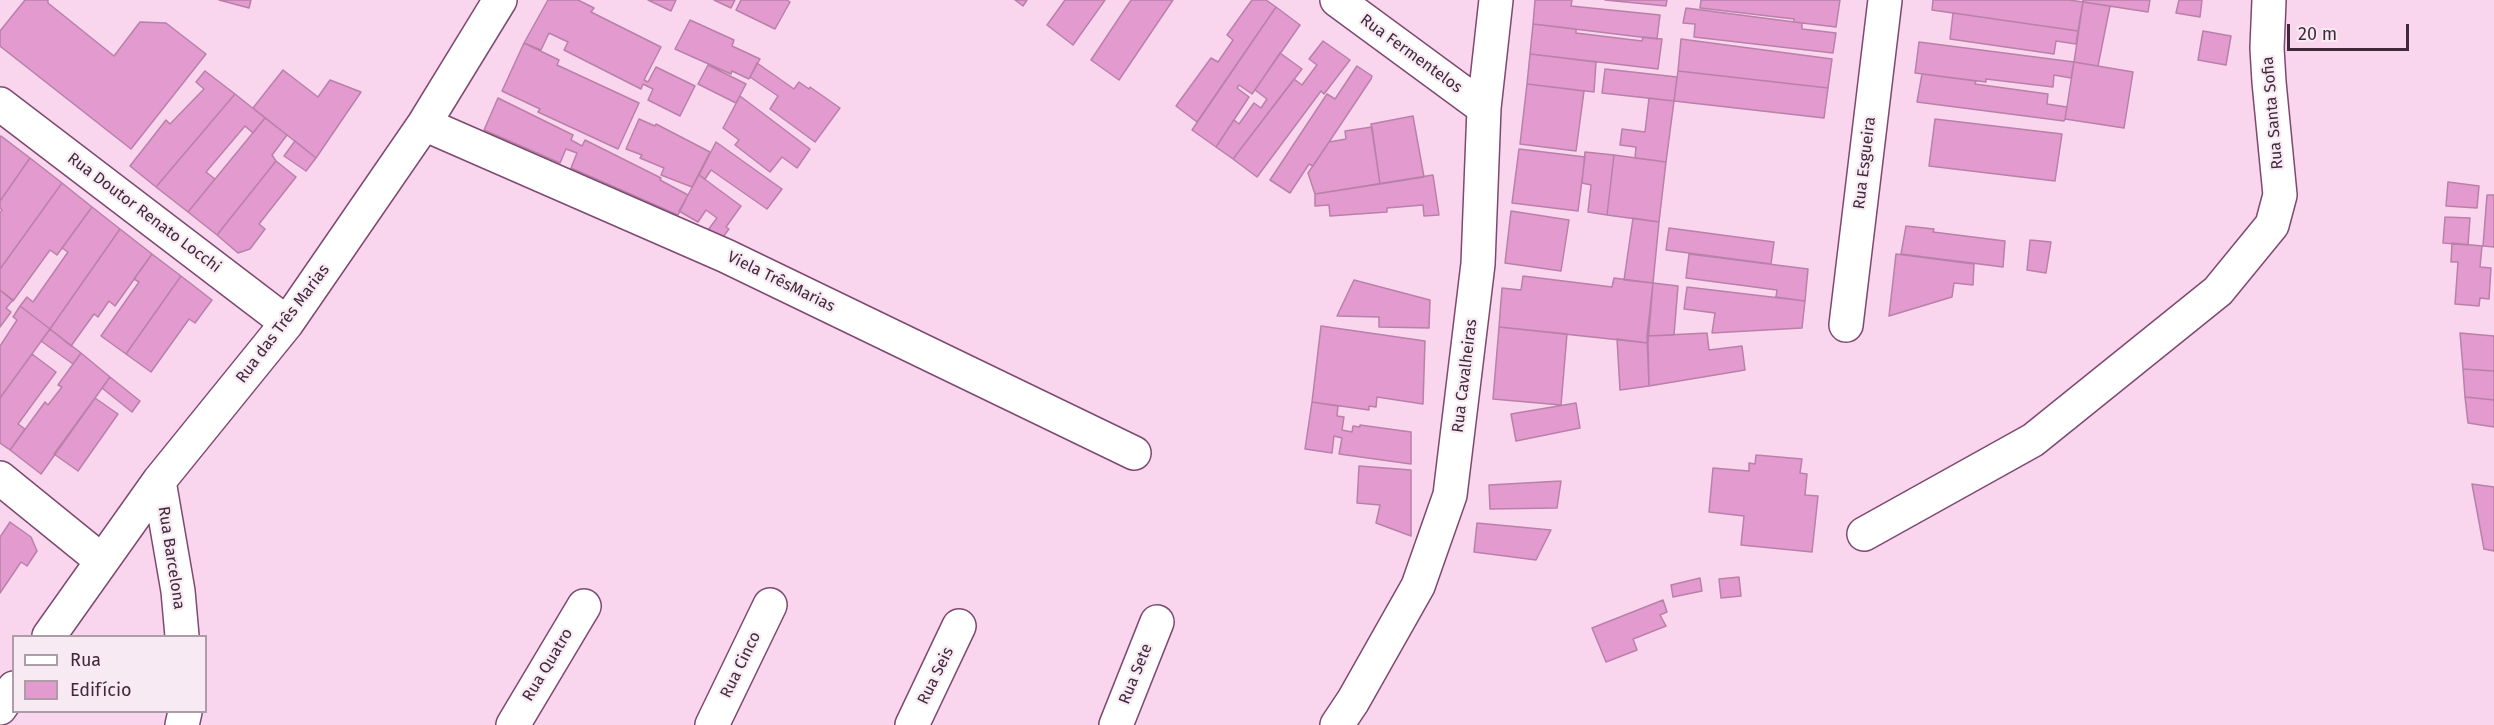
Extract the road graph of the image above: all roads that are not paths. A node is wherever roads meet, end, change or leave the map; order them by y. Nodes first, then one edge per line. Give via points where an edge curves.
1 (500, 0) edge
2 (1337, 0) edge
3 (1496, 0) edge
4 (1885, 0) edge
5 (2270, 0) edge
6 (0, 104) edge
7 (1484, 108) junction
8 (424, 124) junction
9 (287, 323) junction
10 (1846, 325) dead end
11 (1134, 453) dead end
12 (0, 478) edge
13 (159, 481) junction
14 (1864, 534) dead end
15 (101, 560) junction
16 (770, 605) dead end
17 (584, 606) dead end
18 (1157, 622) dead end
19 (959, 626) dead end
20 (50, 635) edge
21 (182, 635) edge
22 (12, 691) edge
23 (0, 708) edge
24 (513, 725) edge
25 (712, 725) edge
26 (912, 725) edge
27 (1116, 725) edge
28 (1337, 725) edge

1 - 8 street, Rua das Três Marias
2 - 7 street, Rua Fermentelos
3 - 7 street, Rua Cavalheiras
4 - 10 street, Rua Esgueira
5 - 14 street, Rua Santa Sofia via 2267,48 2280,195 2272,225 2218,291 2033,440
6 - 9 street, Rua Doutor Renato Locchi
7 - 28 street, Rua Cavalheiras via 1478,264 1450,495 1418,586
8 - 9 street, Rua das Três Marias
8 - 11 street, Viela TrêsMarias via 726,256
9 - 13 street, Rua das Três Marias
12 - 15 street
13 - 15 street, Rua das Três Marias
13 - 21 street, Rua Barcelona
15 - 20 street, Rua das Três Marias
16 - 25 street, Rua Cinco
17 - 24 street, Rua Quatro
18 - 27 street, Rua Sete
19 - 26 street, Rua Seis
22 - 23 street

